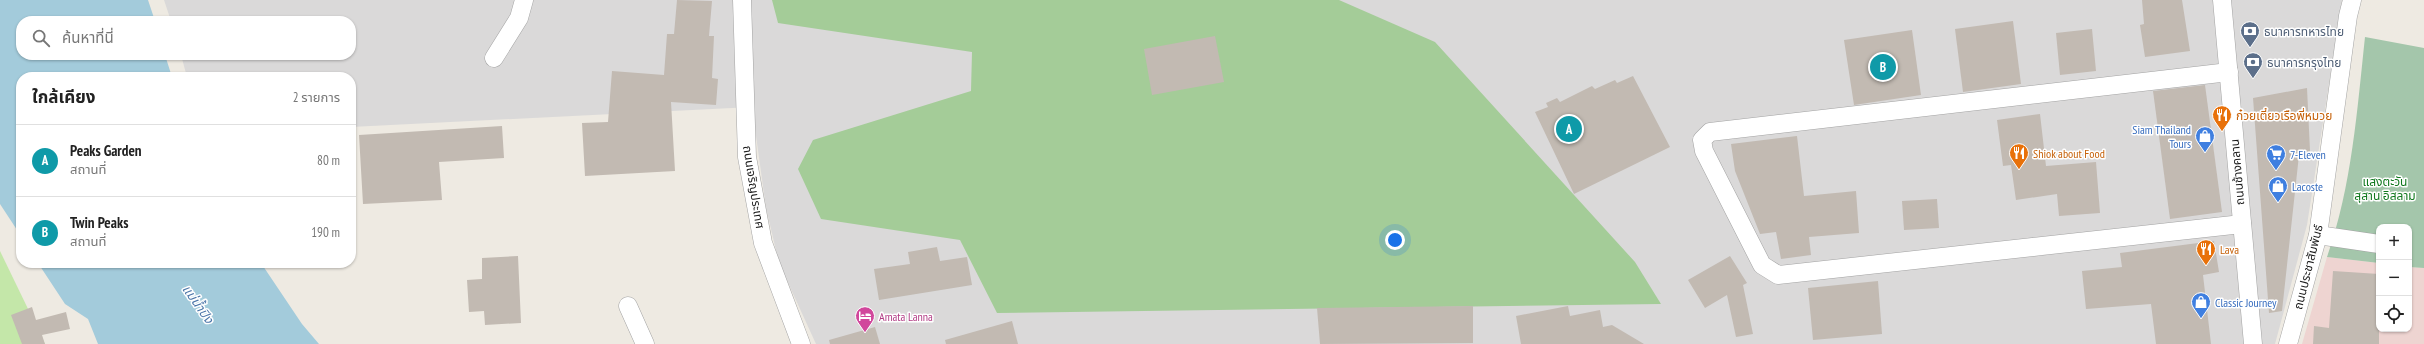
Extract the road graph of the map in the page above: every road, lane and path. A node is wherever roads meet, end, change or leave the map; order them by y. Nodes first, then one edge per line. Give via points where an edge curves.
1 (524, 0) edge
2 (742, 0) edge
3 (2222, 0) edge
4 (2352, 0) edge
5 (494, 58) dead end
6 (2229, 72) junction
7 (2242, 224) junction
8 (2318, 235) junction
9 (2376, 244) edge
10 (628, 306) dead end
11 (645, 344) edge
12 (801, 344) edge
13 (2253, 344) edge
14 (2288, 344) edge

1 - 5 street via 519,18
2 - 12 street, ถนนเจริญประเทศ via 750,182 763,243
3 - 6 street, ถนนช้างคลาน
4 - 8 street, ถนนประชาสัมพันธ์
6 - 7 street, ถนนช้างคลาน
6 - 7 street via 1710,132 1702,140 1704,151 1762,265 1778,275
7 - 13 street, ถนนช้างคลาน
8 - 9 street
8 - 14 street, ถนนประชาสัมพันธ์
10 - 11 street

